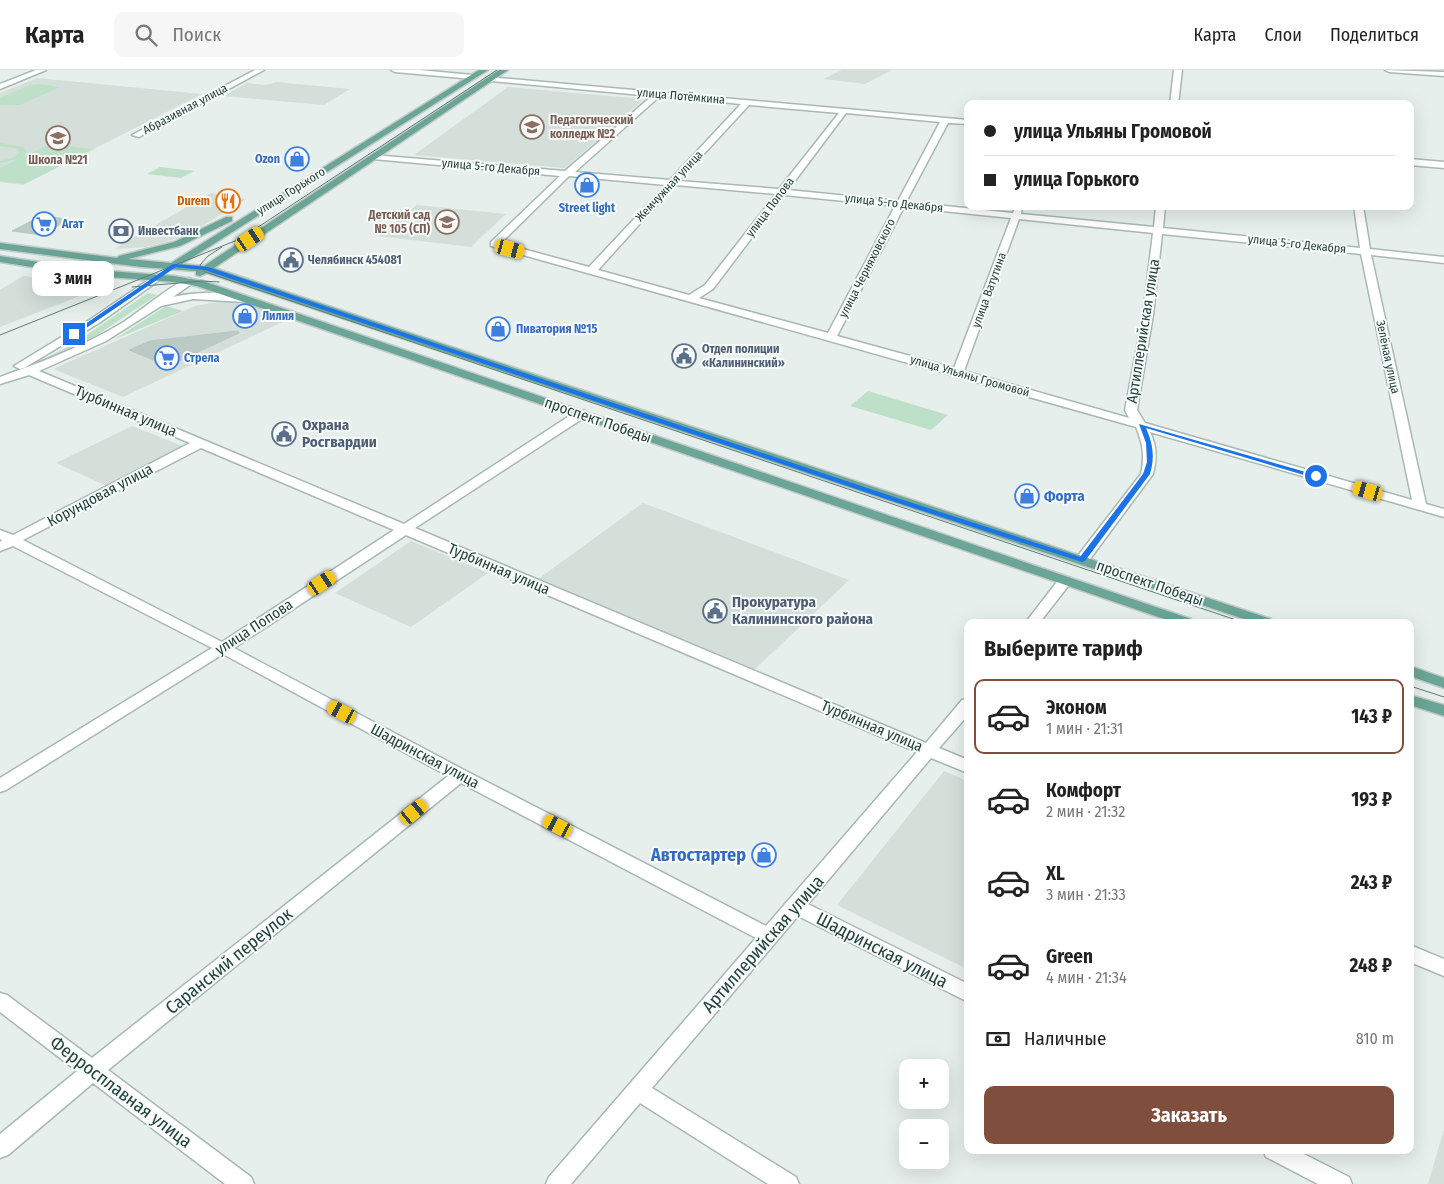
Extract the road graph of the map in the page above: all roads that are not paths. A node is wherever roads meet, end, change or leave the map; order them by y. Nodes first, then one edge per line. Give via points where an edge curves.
1 (42, 70) edge
2 (260, 70) edge
3 (395, 70) edge
4 (484, 70) edge
5 (504, 70) edge
6 (1178, 70) edge
7 (1389, 70) edge
8 (1444, 74) edge
9 (473, 77) junction
10 (491, 78) junction
11 (0, 87) edge
12 (658, 94) junction
13 (1174, 100) edge
14 (747, 102) junction
15 (844, 111) junction
16 (945, 120) junction
17 (964, 122) edge
18 (396, 126) junction
19 (416, 128) junction
20 (136, 134) dead end
21 (373, 157) junction
22 (1414, 162) edge
23 (1444, 165) edge
24 (568, 174) junction
25 (317, 175) junction
26 (672, 182) junction
27 (782, 192) junction
28 (900, 203) junction
29 (964, 207) edge
30 (1003, 210) edge
31 (1160, 210) edge
32 (1359, 210) edge
33 (1018, 211) edge
34 (1158, 229) junction
35 (0, 246) edge
36 (1365, 251) junction
37 (0, 259) edge
38 (104, 260) junction
39 (1444, 260) edge
40 (175, 265) junction
41 (206, 269) junction
42 (591, 270) junction
43 (157, 277) junction
44 (189, 281) junction
45 (691, 298) junction
46 (244, 299) junction
47 (139, 315) junction
48 (831, 337) junction
49 (30, 371) junction
50 (958, 373) junction
51 (0, 380) edge
52 (581, 414) junction
53 (1142, 425) junction
54 (200, 443) junction
55 (1420, 506) junction
56 (1444, 513) edge
57 (404, 529) junction
58 (4, 541) edge
59 (1082, 560) junction
60 (1065, 581) junction
61 (1035, 619) edge
62 (1177, 619) edge
63 (1257, 619) edge
64 (223, 648) junction
65 (1414, 672) edge
66 (1444, 683) edge
67 (1414, 701) edge
68 (964, 709) edge
69 (1444, 711) edge
70 (928, 750) junction
71 (964, 765) edge
72 (460, 775) junction
73 (0, 786) edge
74 (796, 906) junction
75 (770, 936) junction
76 (1414, 955) edge
77 (1444, 968) edge
78 (964, 992) edge
79 (0, 1001) edge
80 (92, 1070) junction
81 (637, 1090) junction
82 (0, 1148) edge
83 (1282, 1154) edge
84 (242, 1184) edge
85 (557, 1184) edge
86 (788, 1184) edge
87 (1341, 1184) edge

1 - 11 street
2 - 20 street, Абразивная улица
3 - 9 street, улица Потёмкина
4 - 9 main road, улица Горького
5 - 10 main road, улица Горького
6 - 13 street
7 - 8 street
9 - 10 main road, улица Потёмкина
9 - 18 main road, улица Горького
10 - 12 street, улица Потёмкина
10 - 19 main road, улица Горького
12 - 14 street, улица Потёмкина
12 - 24 street
14 - 15 street, улица Потёмкина
14 - 26 street, Жемчужная улица
15 - 16 street, улица Потёмкина
15 - 27 street, улица Попова
16 - 17 street, улица Потёмкина
16 - 28 street, улица Черняховского
18 - 19 main road
18 - 25 main road, улица Горького
19 - 21 main road, улица Горького
21 - 24 street, улица 5-го Декабря
21 - 41 main road, улица Горького
22 - 23 street
24 - 26 street, улица 5-го Декабря
24 - 42 street, улица Ульяны Громовой via 494,244
25 - 38 main road via 293,184 193,238 146,253
25 - 40 main road, улица Горького
26 - 27 street, улица 5-го Декабря
26 - 42 street, Жемчужная улица
27 - 28 street, улица 5-го Декабря
27 - 45 street, улица Попова via 710,287
28 - 29 street, улица 5-го Декабря
28 - 48 street, улица Черняховского
30 - 33 street, улица 5-го Декабря
31 - 34 street, Артиллерийская улица
32 - 36 street, Зелёная улица
33 - 34 street, улица 5-го Декабря
33 - 50 street, улица Ватутина
34 - 36 street, улица 5-го Декабря
34 - 53 street, Артиллерийская улица via 1148,315 1131,410
35 - 38 main road, проспект Победы
36 - 39 street, улица 5-го Декабря
36 - 55 street, Зелёная улица
37 - 43 main road, проспект Победы via 83,272
38 - 40 main road, проспект Победы
40 - 41 main road, проспект Победы
40 - 43 main road, улица Горького
41 - 44 main road, улица Горького
41 - 59 main road, проспект Победы
42 - 45 street, улица Ульяны Громовой
43 - 44 main road, проспект Победы
43 - 51 street, улица Горького via 95,321
44 - 46 main road, проспект Победы
44 - 47 street, улица Горького
45 - 48 street, улица Ульяны Громовой
46 - 47 street, улица Горького via 191,296 172,300
46 - 52 main road, проспект Победы
47 - 49 street, улица Горького via 92,344
48 - 50 street, улица Ульяны Громовой
49 - 51 street, улица Горького
49 - 54 street, Турбинная улица
50 - 53 street, улица Ульяны Громовой
52 - 57 street, улица Попова
52 - 60 main road, проспект Победы
53 - 55 street, улица Ульяны Громовой
53 - 59 street, Артиллерийская улица via 1149,443 1147,474
54 - 57 street, Турбинная улица
54 - 58 street, Корундовая улица
55 - 56 street, улица Ульяны Громовой
57 - 64 street, улица Попова
57 - 70 street, Турбинная улица
58 - 64 street, Шадринская улица
59 - 60 main road, Артиллерийская улица
59 - 63 main road, проспект Победы
60 - 61 street, Артиллерийская улица
60 - 62 main road, проспект Победы
64 - 72 street, Шадринская улица
64 - 73 street, улица Попова
65 - 66 main road
67 - 69 main road
68 - 70 street, Артиллерийская улица
70 - 71 street, Турбинная улица
70 - 74 street, Артиллерийская улица
72 - 75 street, Шадринская улица
72 - 80 street, Саранский переулок
74 - 75 street, Артиллерийская улица
74 - 78 street, Шадринская улица
75 - 81 street, Артиллерийская улица
76 - 77 street
79 - 80 street, Ферросплавная улица
80 - 82 street, Саранский переулок
80 - 84 street, Ферросплавная улица
81 - 85 street, Артиллерийская улица
81 - 86 street
83 - 87 street

